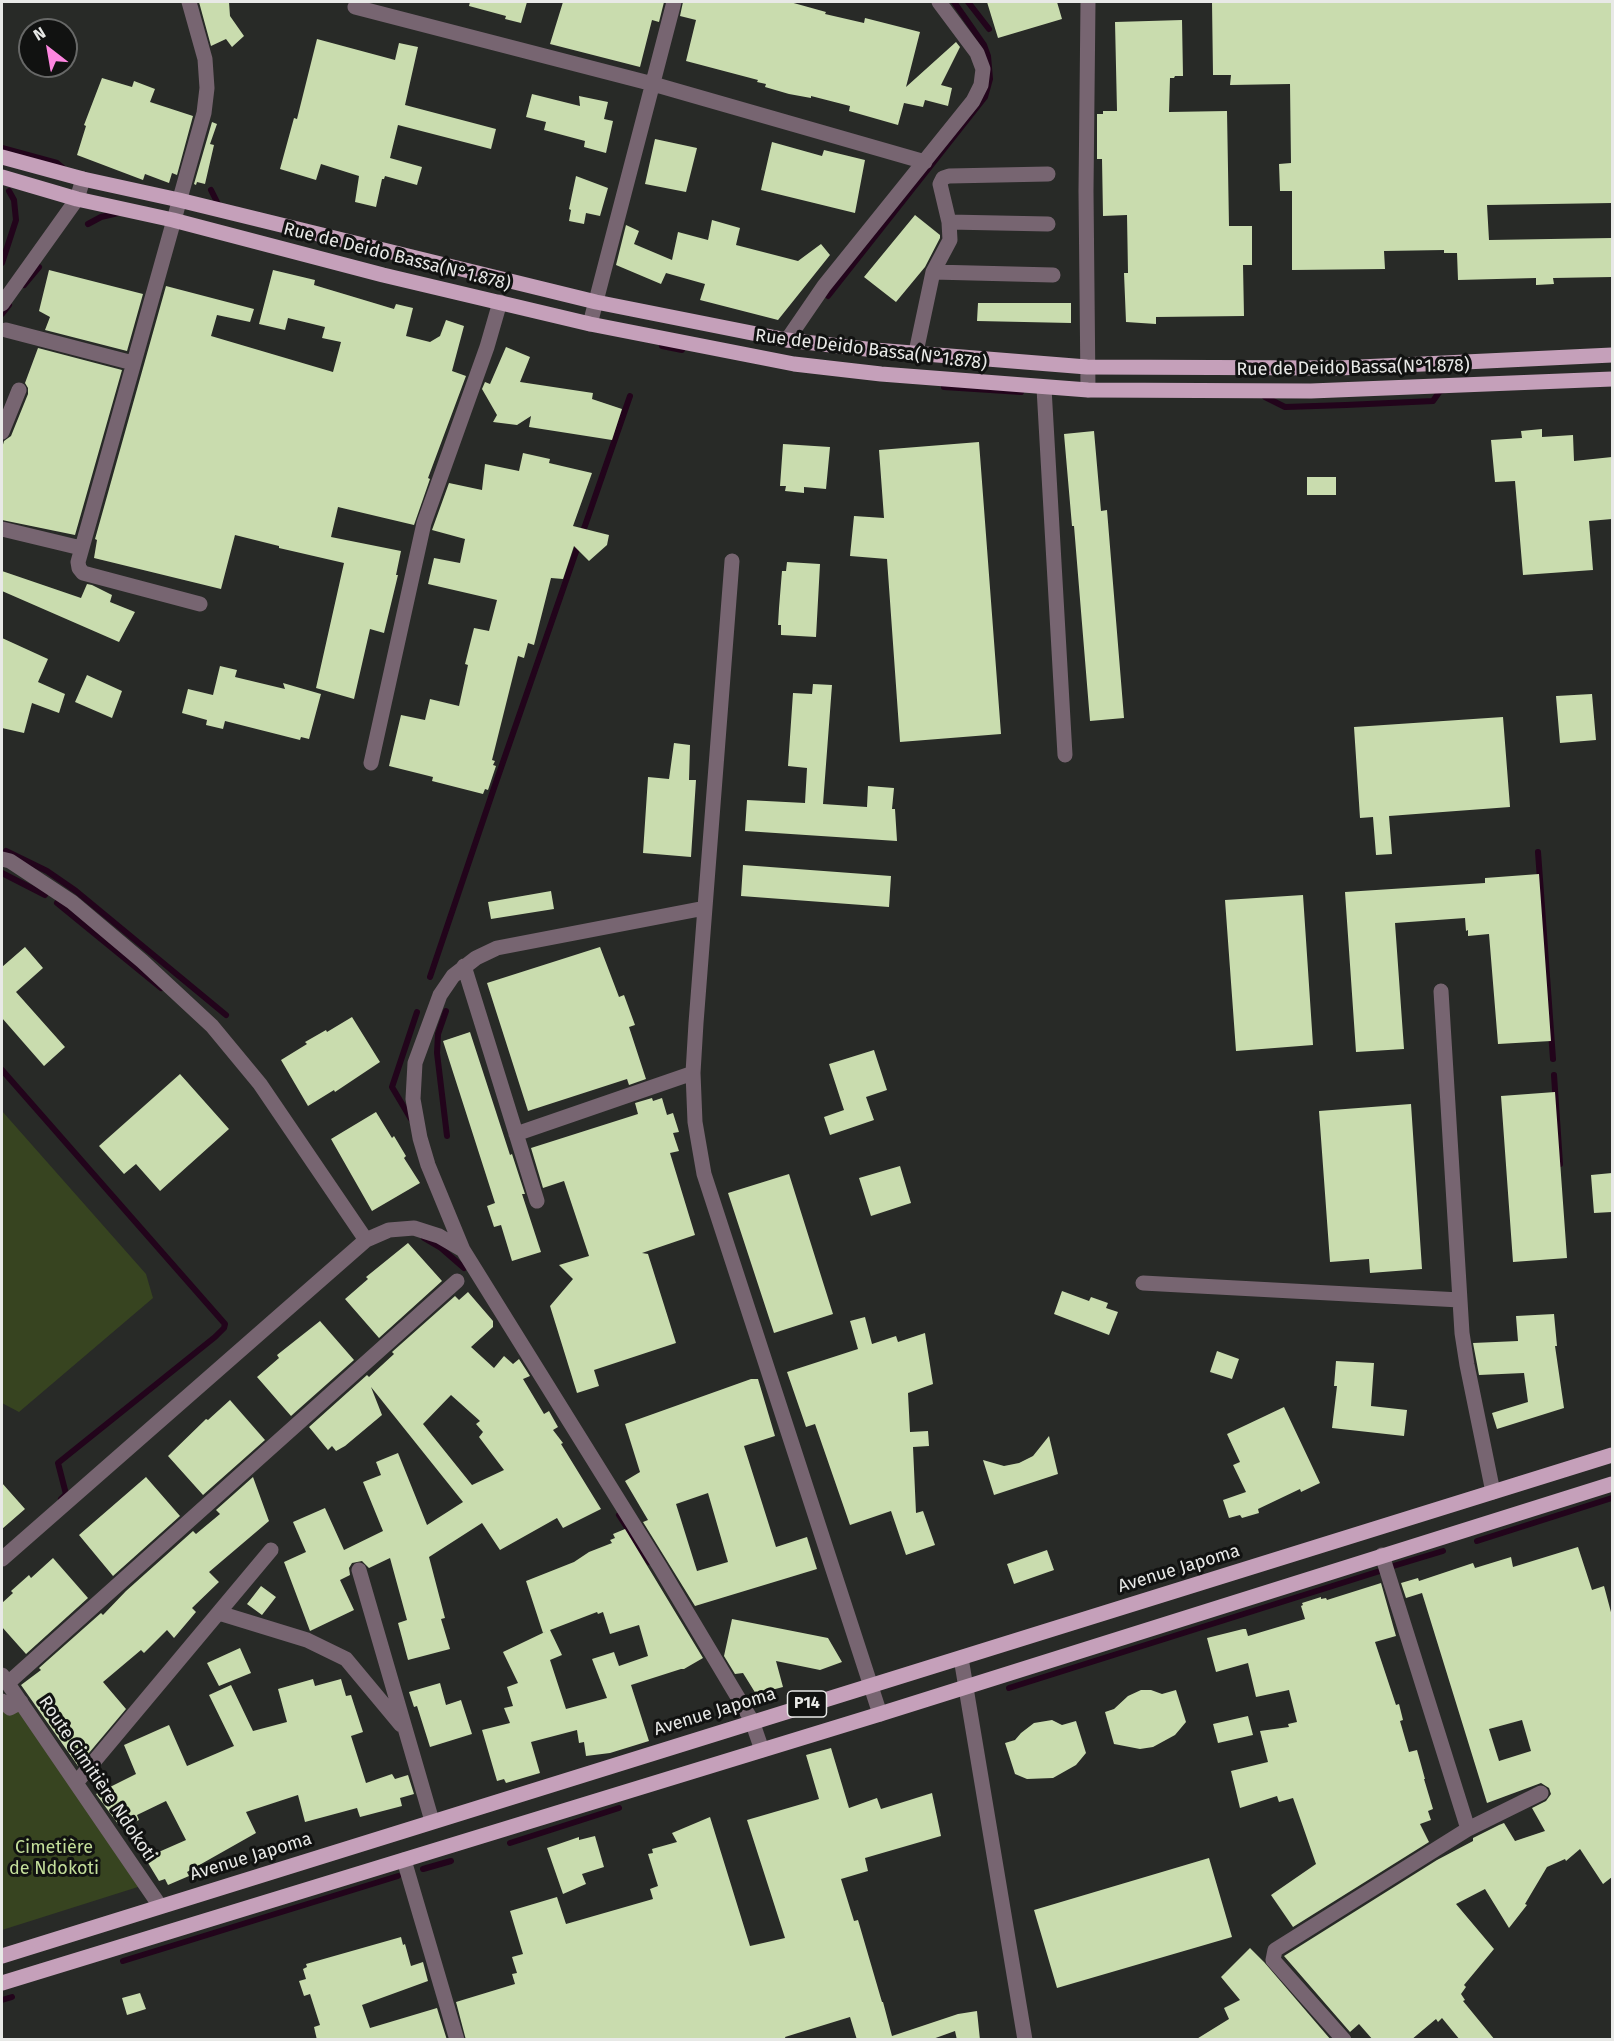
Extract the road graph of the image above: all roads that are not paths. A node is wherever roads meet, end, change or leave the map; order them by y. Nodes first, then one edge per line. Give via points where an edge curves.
1 (189, 2) edge
2 (674, 2) edge
3 (938, 2) edge
4 (1088, 2) edge
5 (355, 7) dead end
6 (653, 84) junction
7 (2, 158) edge
8 (925, 162) junction
9 (1048, 174) dead end
10 (2, 177) edge
11 (83, 179) junction
12 (77, 199) junction
13 (178, 200) junction
14 (173, 220) junction
15 (949, 222) junction
16 (1048, 224) dead end
17 (933, 272) junction
18 (1053, 275) dead end
19 (500, 302) junction
20 (596, 302) junction
21 (2, 304) edge
22 (590, 324) junction
23 (6, 330) dead end
24 (787, 340) junction
25 (916, 352) junction
26 (1612, 355) edge
27 (133, 363) junction
28 (1087, 367) junction
29 (1612, 379) edge
30 (1044, 388) junction
31 (19, 390) dead end
32 (1088, 390) junction
33 (2, 432) edge
34 (2, 529) edge
35 (81, 548) junction
36 (732, 561) dead end
37 (200, 604) dead end
38 (1065, 755) dead end
39 (371, 763) dead end
40 (2, 859) edge
41 (705, 908) junction
42 (464, 966) junction
43 (1441, 991) dead end
44 (693, 1073) junction
45 (516, 1134) junction
46 (537, 1201) dead end
47 (366, 1240) junction
48 (464, 1250) junction
49 (456, 1281) dead end
50 (1143, 1284) dead end
51 (1460, 1300) junction
52 (1612, 1455) edge
53 (1612, 1484) edge
54 (1493, 1492) junction
55 (271, 1550) dead end
56 (1382, 1555) junction
57 (2, 1559) edge
58 (359, 1570) dead end
59 (219, 1613) junction
60 (961, 1658) junction
61 (5, 1679) edge
62 (872, 1684) junction
63 (967, 1686) junction
64 (2, 1701) edge
65 (21, 1702) junction
66 (880, 1713) junction
67 (752, 1721) junction
68 (406, 1730) junction
69 (762, 1750) junction
70 (76, 1783) junction
71 (1541, 1793) dead end
72 (432, 1821) junction
73 (1468, 1829) junction
74 (404, 1860) junction
75 (160, 1906) junction
76 (2, 1956) edge
77 (2, 1983) edge
78 (457, 2040) edge
79 (1024, 2040) edge
80 (1344, 2040) edge

1 - 13 street via 206,59 207,88 204,113
2 - 6 street
3 - 8 street via 977,53 983,69 981,85 972,101
4 - 28 street
5 - 6 street
6 - 8 street
6 - 20 street
7 - 11 main road
8 - 24 street via 824,286
9 - 15 street via 943,178 940,184
10 - 12 main road, Rue de Deido Bassa(N°1.878)
11 - 12 street
11 - 13 main road
12 - 14 main road, Rue de Deido Bassa(N°1.878)
12 - 21 street
13 - 14 street
13 - 20 main road
14 - 19 main road, Rue de Deido Bassa(N°1.878)
14 - 27 street
15 - 16 street
15 - 17 street via 950,240
17 - 18 street
17 - 25 street
19 - 22 main road, Rue de Deido Bassa(N°1.878)
19 - 39 street via 424,523
20 - 22 street
20 - 24 main road
22 - 30 main road, Rue de Deido Bassa(N°1.878) via 772,361
23 - 27 street
24 - 25 main road
25 - 28 main road
26 - 28 main road via 1339,368
27 - 35 street
28 - 32 street
29 - 32 main road, Rue de Deido Bassa(N°1.878) via 1311,391
30 - 32 main road, Rue de Deido Bassa(N°1.878)
30 - 38 street
31 - 33 street
34 - 35 street
35 - 37 street via 78,562 83,573
36 - 41 street
40 - 47 street via 72,902 212,1026 260,1084
41 - 42 street via 497,948
41 - 44 street
42 - 45 street
42 - 48 street via 440,995 415,1063 413,1099 428,1165
43 - 51 street
44 - 45 street
44 - 62 street via 695,1122 704,1174
45 - 46 street
47 - 48 street via 389,1230 414,1228
47 - 57 street
48 - 67 street
49 - 61 street
50 - 51 street
51 - 54 street via 1467,1365
52 - 54 main road, Avenue Japoma / P14
53 - 56 main road, P14
54 - 60 main road, Avenue Japoma / P14
55 - 59 street
56 - 63 main road, P14
56 - 73 street
58 - 68 street
59 - 68 street via 307,1640 346,1659
59 - 70 street
60 - 62 main road, Avenue Japoma / P14
60 - 63 street
61 - 65 street, Route Cimitière Ndokoti
62 - 66 street
62 - 67 main road, Avenue Japoma / P14
63 - 66 main road, P14
63 - 79 street
64 - 65 street via 10,1708
65 - 70 street, Route Cimitière Ndokoti
66 - 69 main road, P14
67 - 69 street
67 - 72 main road, Avenue Japoma / P14
68 - 72 street
69 - 74 main road, P14
70 - 75 street, Route Cimitière Ndokoti
71 - 73 street
72 - 75 main road, Avenue Japoma / P14
73 - 80 street via 1275,1950 1274,1960
74 - 77 main road, P14
74 - 78 street
75 - 76 main road, Avenue Japoma / P14

